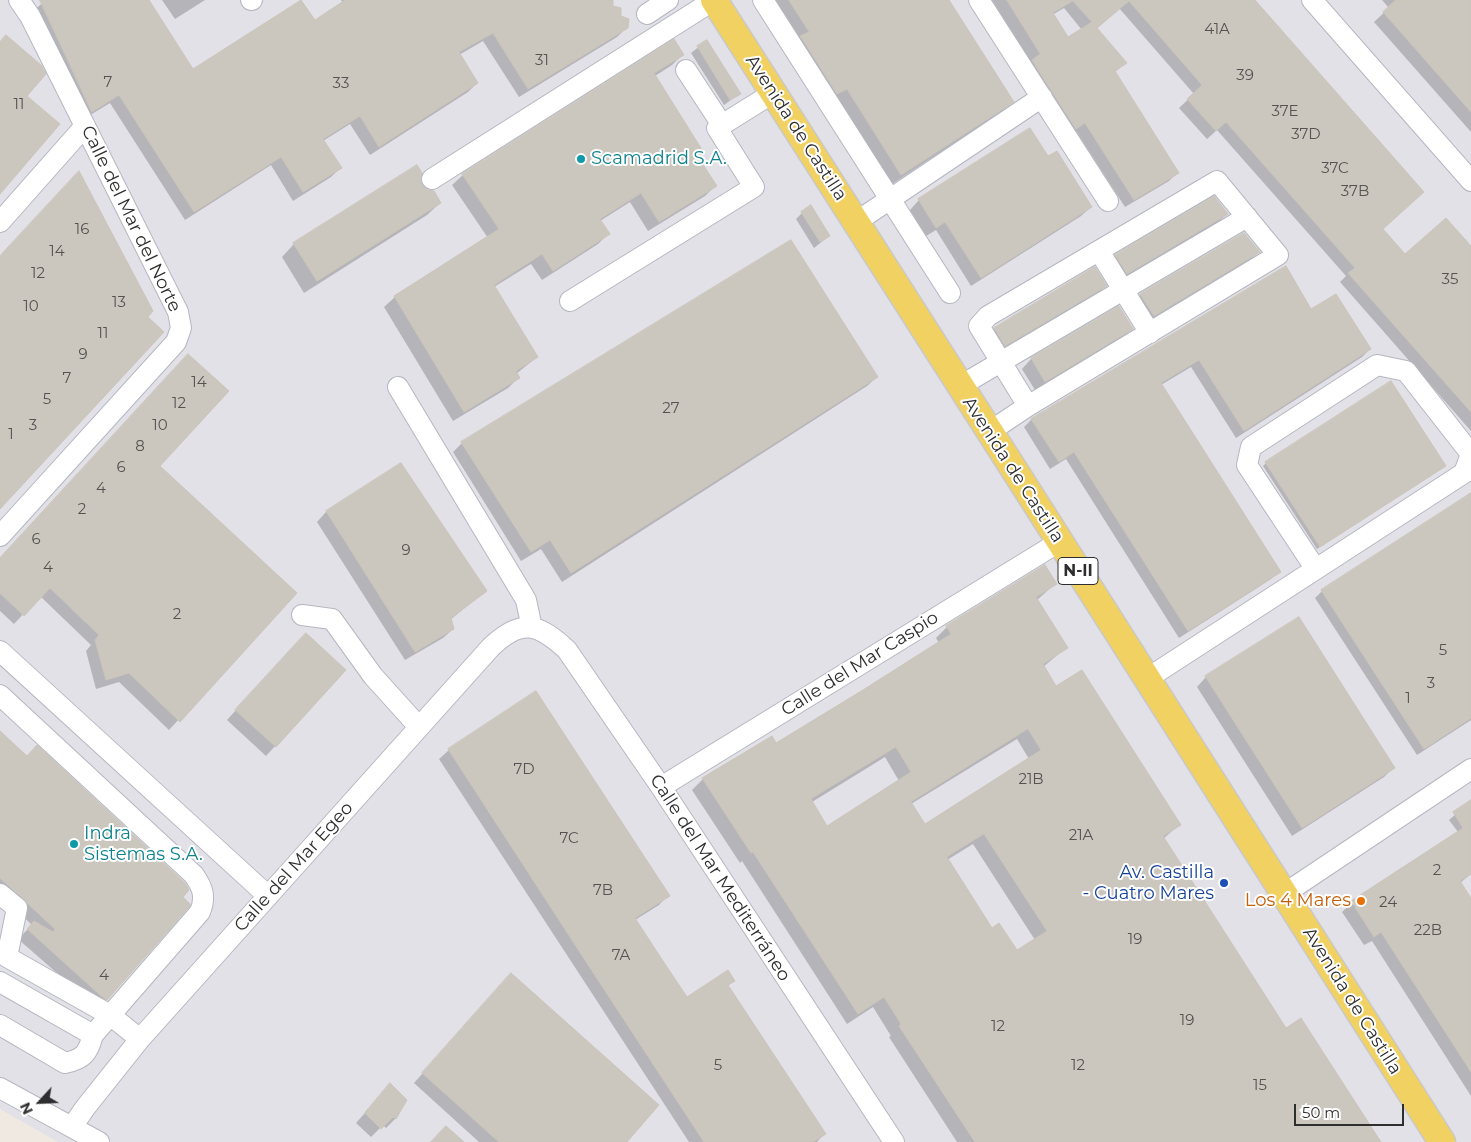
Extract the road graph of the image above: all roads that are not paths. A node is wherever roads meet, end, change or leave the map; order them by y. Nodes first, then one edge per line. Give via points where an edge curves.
1 (18, 0) edge
2 (668, 0) edge
3 (714, 0) edge
4 (763, 0) edge
5 (979, 0) edge
6 (1312, 0) edge
7 (647, 14) dead end
8 (686, 70) dead end
9 (773, 93) junction
10 (1042, 97) junction
11 (722, 125) junction
12 (85, 126) junction
13 (432, 179) dead end
14 (1471, 181) edge
15 (891, 200) junction
16 (1108, 201) dead end
17 (1247, 217) junction
18 (0, 222) edge
19 (856, 222) junction
20 (1099, 251) junction
21 (1123, 290) junction
22 (950, 293) dead end
23 (570, 301) dead end
24 (1150, 333) junction
25 (1000, 361) junction
26 (960, 386) junction
27 (398, 387) dead end
28 (1028, 406) junction
29 (989, 432) junction
30 (0, 536) edge
31 (1059, 542) junction
32 (1315, 568) junction
33 (302, 615) dead end
34 (532, 628) junction
35 (0, 651) edge
36 (1148, 678) junction
37 (0, 695) edge
38 (419, 727) junction
39 (1471, 769) edge
40 (661, 787) junction
41 (0, 894) edge
42 (1284, 894) junction
43 (268, 896) junction
44 (0, 982) edge
45 (110, 1015) junction
46 (0, 1025) edge
47 (93, 1035) junction
48 (140, 1039) junction
49 (0, 1088) edge
50 (72, 1127) junction
51 (99, 1142) edge
52 (894, 1142) edge
53 (1442, 1142) edge

1 - 12 street, Calle del Mar del Norte via 30,16
2 - 7 street
3 - 9 main road, Avenida de Castilla / N-II
3 - 13 street
4 - 15 street
5 - 10 street
6 - 14 street
8 - 11 street
9 - 11 street
9 - 19 main road, Avenida de Castilla / N-II
10 - 15 street
10 - 16 street
11 - 23 street via 717,128 754,187
12 - 18 street
12 - 30 street, Calle del Mar del Norte via 178,312 181,328 176,342
15 - 19 street
15 - 22 street
17 - 20 street via 1217,181
17 - 21 street
17 - 24 street via 1278,255
19 - 26 main road, Avenida de Castilla / N-II
20 - 21 street
20 - 25 street via 988,316 979,326
21 - 24 street
21 - 25 street
24 - 28 street
25 - 26 street
25 - 28 street
26 - 29 main road, Avenida de Castilla / N-II
27 - 34 street via 526,600
28 - 29 street
29 - 31 main road, Avenida de Castilla / N-II
31 - 36 main road, Avenida de Castilla / N-II
31 - 40 street, Calle del Mar Caspio
32 - 32 street via 1464,473 1471,454 1406,371 1377,365 1250,447 1247,465
32 - 36 street
33 - 38 street via 332,619 373,676
34 - 38 street, Calle del Mar Egeo via 505,633
34 - 40 street, Calle del Mar Mediterráneo via 547,632 566,650
35 - 43 street
36 - 42 main road, Avenida de Castilla / N-II
37 - 45 street via 194,875 201,886 205,900 200,912
38 - 43 street, Calle del Mar Egeo
39 - 42 street
40 - 52 street, Calle del Mar Mediterráneo
41 - 45 street via 17,908 7,957
42 - 53 main road, Avenida de Castilla / N-II
43 - 48 street, Calle del Mar Egeo
44 - 47 street
45 - 47 street
45 - 48 street
46 - 47 street via 65,1063 80,1060 89,1052
48 - 50 street, Calle del Mar Egeo
49 - 50 street
50 - 51 street

